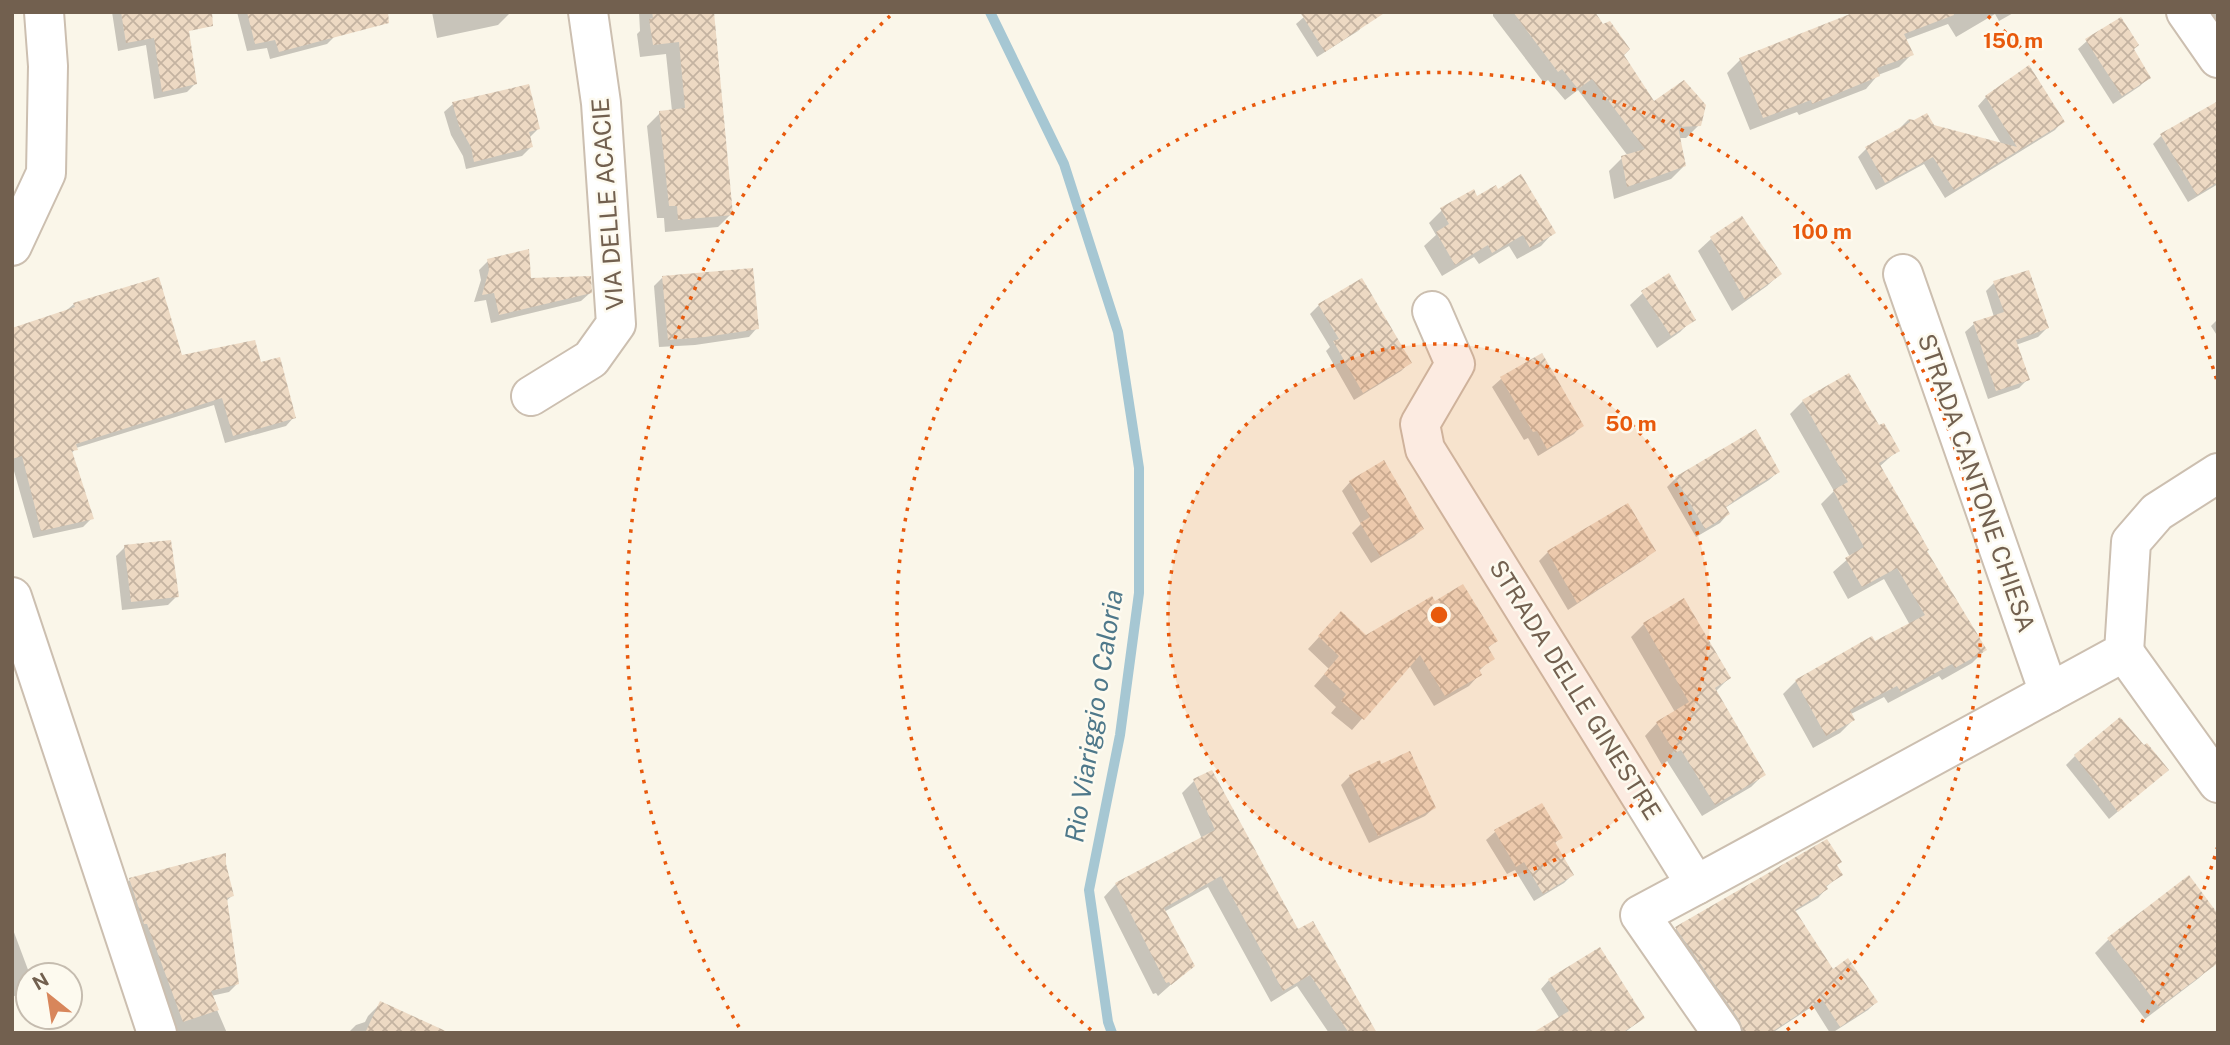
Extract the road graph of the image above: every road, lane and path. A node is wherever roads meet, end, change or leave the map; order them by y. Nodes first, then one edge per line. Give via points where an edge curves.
1 (44, 12) edge
2 (588, 12) edge
3 (2186, 12) edge
4 (2218, 58) edge
5 (12, 246) edge
6 (1903, 274) dead end
7 (1432, 311) dead end
8 (531, 396) dead end
9 (2218, 473) edge
10 (12, 597) edge
11 (2124, 652) junction
12 (2049, 693) junction
13 (2218, 783) edge
14 (1696, 885) junction
15 (157, 1033) edge
16 (1722, 1033) edge

1 - 5 street via 47,173
2 - 8 street, VIA DELLE ACACIE via 601,103 617,324 591,359
3 - 4 street
6 - 12 street, STRADA CANTONE CHIESA
7 - 14 street, STRADA DELLE GINESTRE via 1455,364 1420,424 1425,449
9 - 11 street via 2157,512 2131,542
10 - 15 street
11 - 12 street
11 - 13 street
12 - 14 street
14 - 16 street via 1640,915

